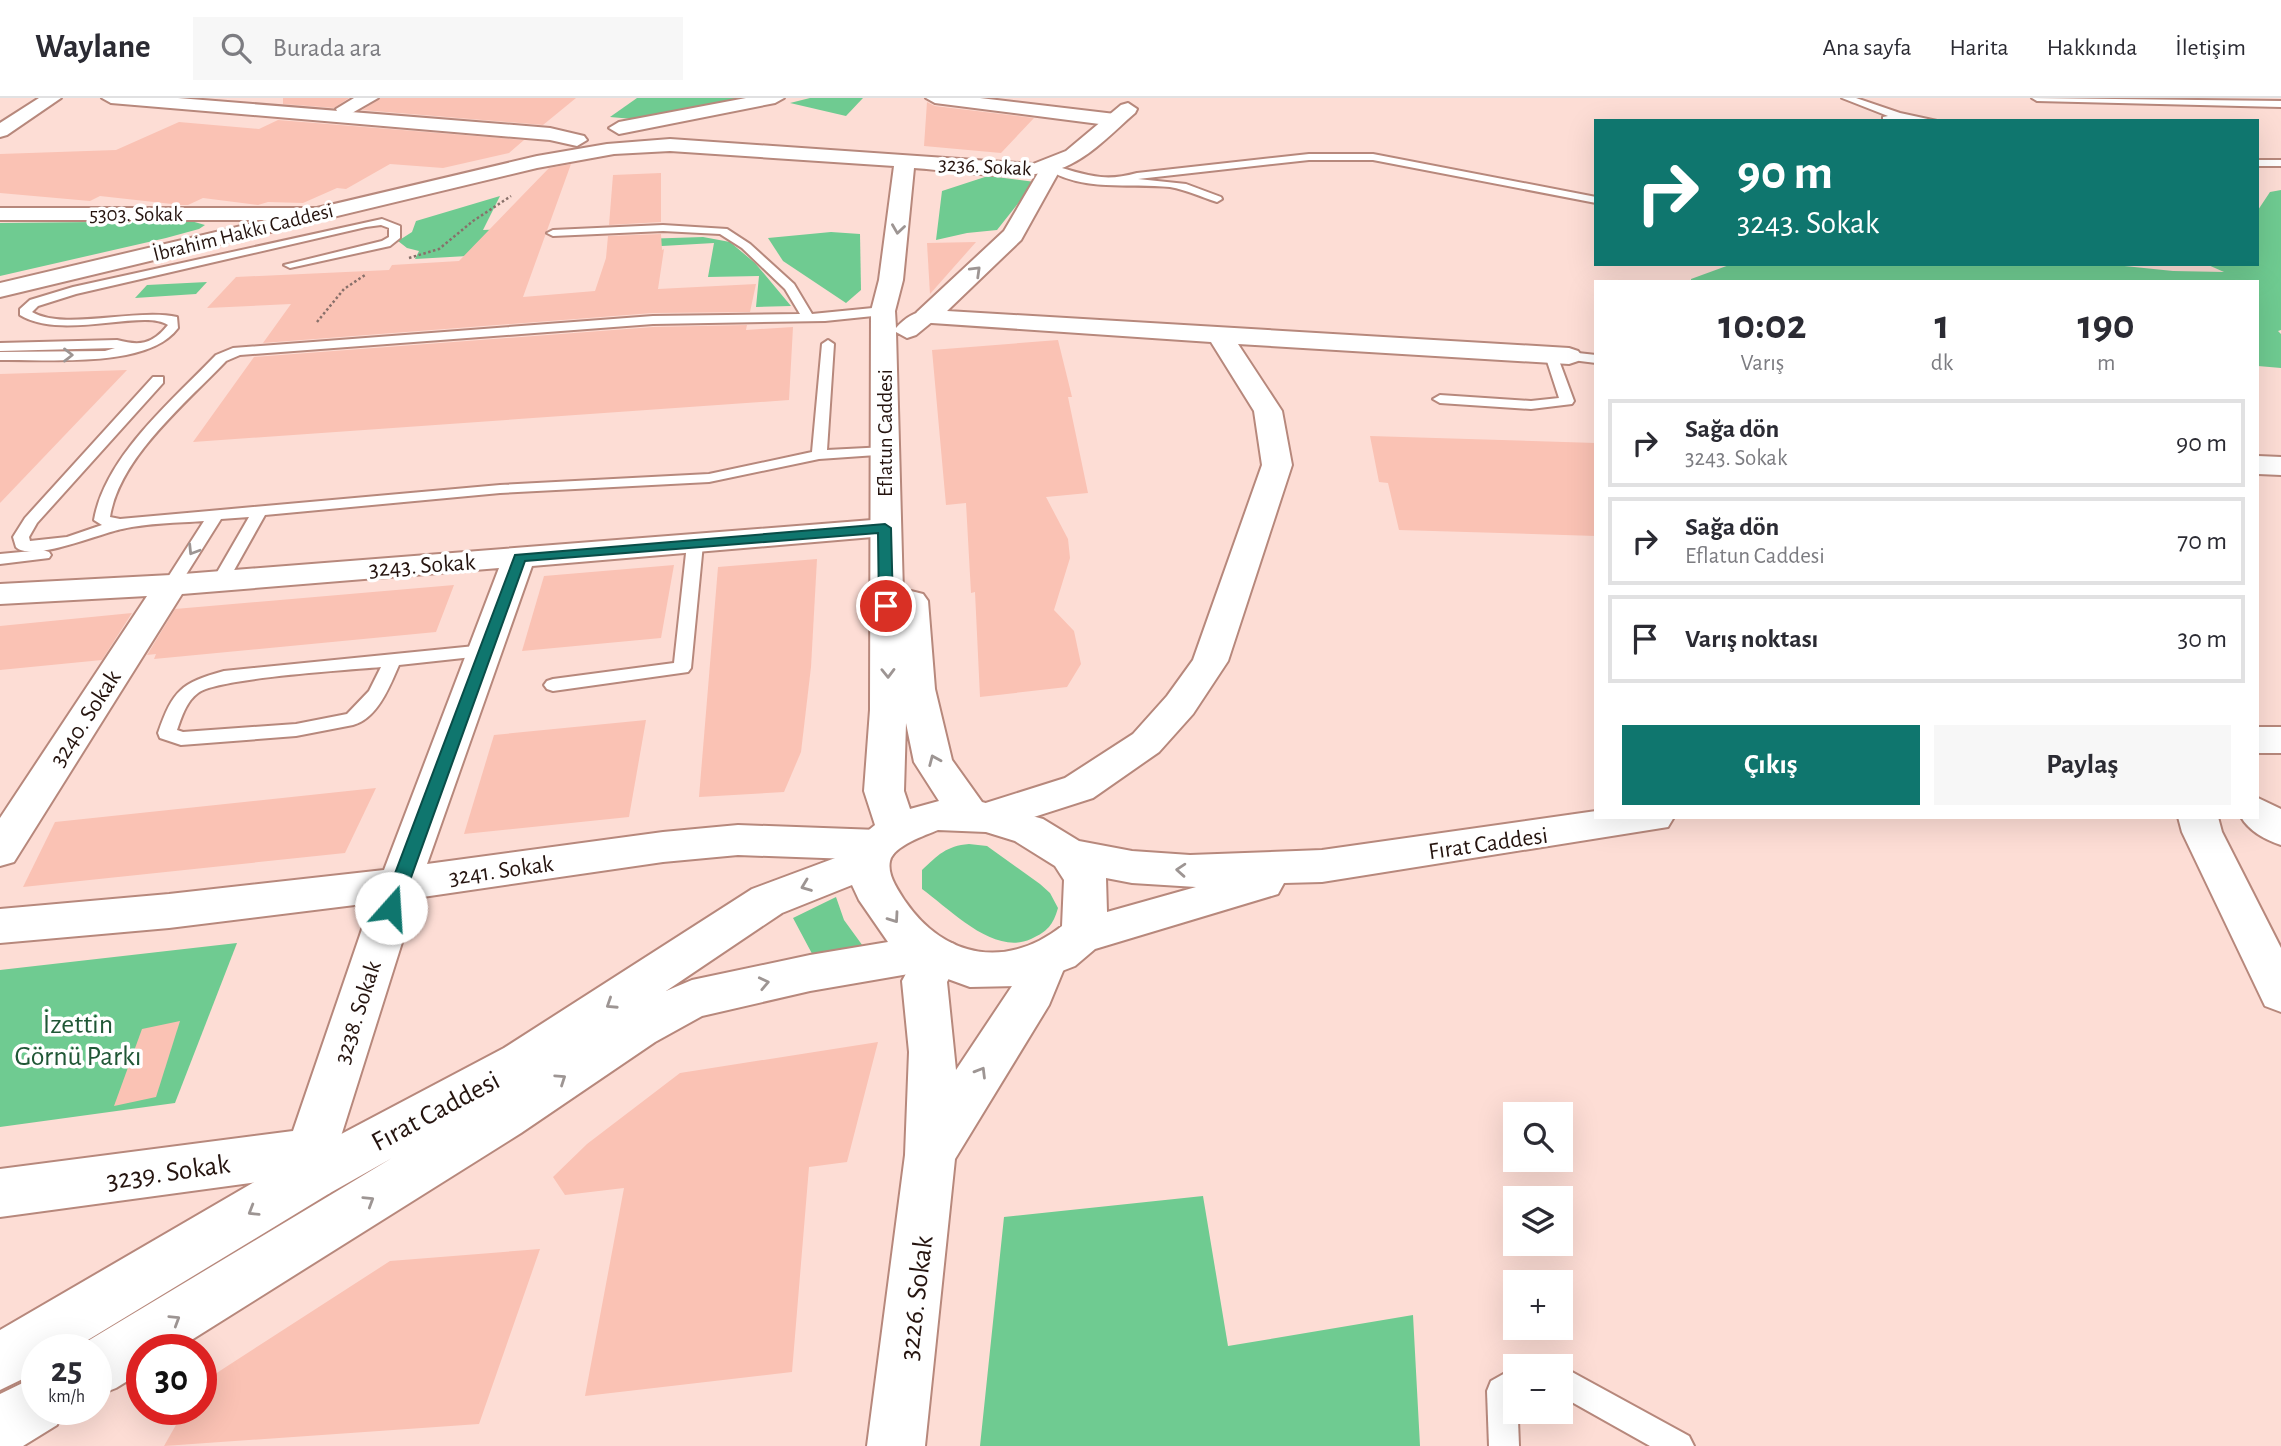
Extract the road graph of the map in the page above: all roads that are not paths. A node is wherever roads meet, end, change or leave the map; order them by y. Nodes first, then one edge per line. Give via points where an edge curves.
1 (52, 98) edge
2 (111, 98) edge
3 (226, 98) edge
4 (369, 98) edge
5 (775, 98) edge
6 (935, 98) edge
7 (1847, 98) edge
8 (2036, 98) edge
9 (2271, 98) edge
10 (2281, 102) edge
11 (735, 106) junction
12 (1129, 106) edge
13 (345, 109) junction
14 (1898, 116) junction
15 (1888, 119) edge
16 (1918, 119) edge
17 (614, 128) junction
18 (0, 131) edge
19 (641, 132) junction
20 (577, 140) junction
21 (613, 149) junction
22 (905, 161) junction
23 (2259, 163) edge
24 (2281, 163) edge
25 (1051, 168) junction
26 (486, 174) junction
27 (1123, 181) junction
28 (1217, 199) dead end
29 (1594, 200) edge
30 (0, 214) edge
31 (314, 214) junction
32 (553, 233) dead end
33 (290, 265) dead end
34 (891, 279) junction
35 (0, 290) edge
36 (946, 298) junction
37 (808, 317) junction
38 (905, 319) junction
39 (1219, 334) junction
40 (828, 344) dead end
41 (0, 346) edge
42 (123, 350) junction
43 (0, 356) edge
44 (1560, 356) junction
45 (1594, 359) edge
46 (158, 380) dead end
47 (1440, 399) dead end
48 (886, 451) junction
49 (819, 455) junction
50 (2259, 465) edge
51 (2281, 466) edge
52 (259, 513) junction
53 (215, 516) junction
54 (154, 521) junction
55 (120, 524) junction
56 (885, 528) junction
57 (695, 544) junction
58 (519, 558) junction
59 (0, 559) edge
60 (220, 581) junction
61 (171, 585) junction
62 (0, 594) edge
63 (485, 651) junction
64 (393, 660) junction
65 (553, 685) dead end
66 (2259, 740) edge
67 (2281, 740) edge
68 (2259, 814) edge
69 (979, 817) junction
70 (1631, 819) edge
71 (2199, 819) edge
72 (2281, 830) edge
73 (881, 846) junction
74 (0, 851) edge
75 (1069, 855) junction
76 (1322, 866) junction
77 (399, 884) junction
78 (0, 926) edge
79 (1064, 947) junction
80 (932, 955) junction
81 (2281, 993) edge
82 (933, 1151) junction
83 (312, 1164) junction
84 (0, 1193) edge
85 (112, 1358) edge
86 (0, 1362) edge
87 (1573, 1387) edge
88 (1503, 1390) edge
89 (21, 1415) edge
90 (1503, 1418) edge
91 (1503, 1424) edge
92 (0, 1427) edge
93 (896, 1446) edge
94 (1504, 1446) edge
95 (1679, 1446) edge

1 - 18 street
2 - 20 street via 537,132
3 - 13 street
4 - 13 street
5 - 11 street
6 - 12 street
7 - 14 lane
8 - 10 lane
9 - 10 lane
11 - 17 street
11 - 19 street
12 - 25 street, 3236. Sokak via 1073,158
13 - 17 street
14 - 15 lane
14 - 16 lane
17 - 19 street
17 - 20 street
19 - 21 street via 637,143
19 - 22 street
20 - 21 street via 587,149
20 - 26 street
21 - 22 street via 670,145
21 - 26 street
22 - 25 street, 3236. Sokak
22 -> 34 street, Eflatun Caddesi
23 - 24 lane
25 - 27 lane via 1087,179
36 -> 25 street via 1013,234
26 - 31 street, İbrahim Hakkı Caddesi
27 - 28 lane via 1174,184 1200,189
27 - 29 lane via 1309,157 1373,158
30 - 31 street, 5303. Sokak
31 - 35 street, İbrahim Hakkı Caddesi
32 - 37 lane via 663,228 723,231 790,287
33 - 42 lane via 386,244 394,237 395,226 366,224 73,290 34,303 24,312 33,320 66,322 173,320 160,341
34 - 36 street via 911,298 923,302
34 - 38 street, Eflatun Caddesi
36 - 38 street
37 - 38 lane
37 - 55 lane via 653,320 238,351 221,358 111,484 102,520
38 - 39 street
38 - 48 street, Eflatun Caddesi
69 -> 38 street, Eflatun Caddesi via 933,762 917,689 906,533
39 - 44 street
39 - 69 street via 1268,411 1277,465 1210,661 1146,743 1079,788
40 - 49 lane
41 - 42 lane via 117,344 124,346
43 -> 42 lane via 105,355
44 - 45 lane
44 - 47 lane via 1567,401 1531,405
46 - 55 lane via 30,520 21,537 24,547 69,541
48 - 49 lane
48 - 56 street, Eflatun Caddesi
49 - 52 lane via 709,478 500,489
50 - 51 street
52 - 53 lane
52 - 60 lane
53 - 54 lane
53 -> 61 lane
54 - 55 lane
54 - 59 lane via 120,536 37,557
56 - 57 street, 3243. Sokak
56 -> 73 street, Eflatun Caddesi via 888,710
57 - 58 street, 3243. Sokak
57 - 65 lane via 682,668
58 - 60 street, 3243. Sokak
58 - 63 street, 3238. Sokak
60 - 61 street, 3243. Sokak
61 - 62 street, 3243. Sokak
61 - 74 street, 3240. Sokak
63 - 64 lane
63 - 77 street, 3238. Sokak
64 - 64 lane via 224,677 193,687 177,707 167,733 181,739 296,730 353,719 377,694
66 - 67 street
68 - 72 street
69 - 73 street via 935,815
69 - 75 street via 1029,830
70 - 76 street, Fırat Caddesi
71 - 81 street
73 - 77 street, 3241. Sokak via 738,840
73 -> 80 street via 874,888 898,925
73 -> 83 street, Fırat Caddesi via 767,901 521,1063
76 -> 75 street via 1190,871 1132,867
75 - 79 street via 1085,877 1086,911
76 - 79 street
77 - 78 street, 3241. Sokak
77 - 83 street, 3238. Sokak
79 - 80 street via 1023,968 970,969
82 -> 79 street
80 - 82 street, 3226. Sokak via 924,981 934,1080
85 -> 80 street via 692,999
82 - 93 street, 3226. Sokak
83 - 84 street, 3239. Sokak
83 -> 86 street, Fırat Caddesi
87 - 95 lane
88 - 90 lane
89 - 92 street
91 - 94 lane

